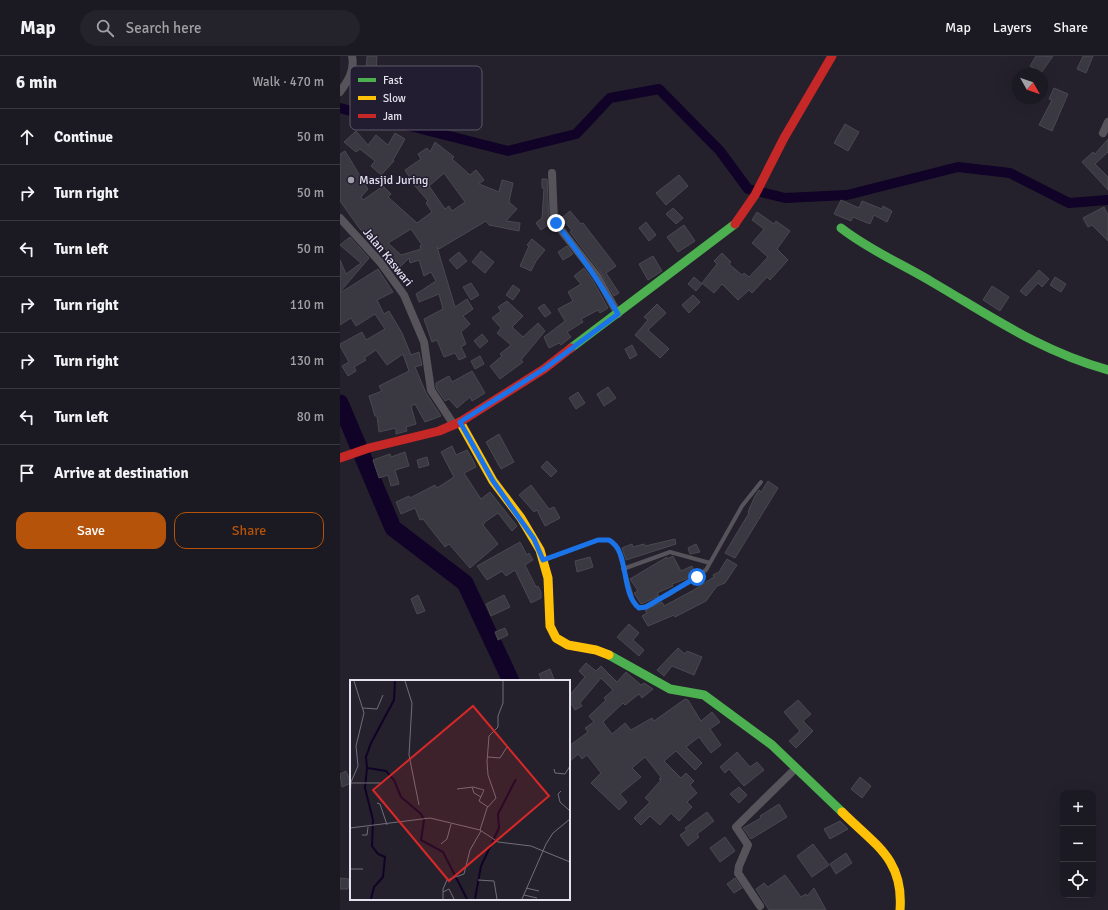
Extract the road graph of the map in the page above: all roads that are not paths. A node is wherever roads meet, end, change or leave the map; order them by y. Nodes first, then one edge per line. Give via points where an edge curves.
1 (352, 56) edge
2 (832, 56) edge
3 (353, 66) edge
4 (350, 75) edge
5 (340, 92) edge
6 (1108, 122) edge
7 (1103, 134) dead end
8 (552, 172) dead end
9 (340, 218) edge
10 (841, 228) dead end
11 (618, 314) junction
12 (1108, 370) edge
13 (457, 423) junction
14 (340, 458) edge
15 (761, 482) dead end
16 (543, 560) junction
17 (710, 564) junction
18 (623, 569) junction
19 (794, 769) junction
20 (760, 906) dead end
21 (900, 910) edge

1 - 3 street
2 - 11 street via 783,139 764,178 733,226
4 - 5 street
6 - 7 street
8 - 11 street via 553,219 593,271
9 - 13 street, Jalan Kaswari via 380,262 404,295 424,342 430,390
10 - 12 street via 866,246 1026,338 1080,363
11 - 13 street via 544,369
13 - 14 street via 439,431 369,448
13 - 16 street via 493,481 534,539
15 - 17 lane via 742,506
16 - 18 lane via 603,539 616,545
16 - 19 street via 550,592 550,626 558,640 568,645 596,650 620,660 670,689 704,695 772,745
17 - 18 lane via 670,552
17 - 18 lane via 697,577 642,608 633,601
19 - 20 street via 736,827 748,845 738,873
19 - 21 street via 891,860 900,882

